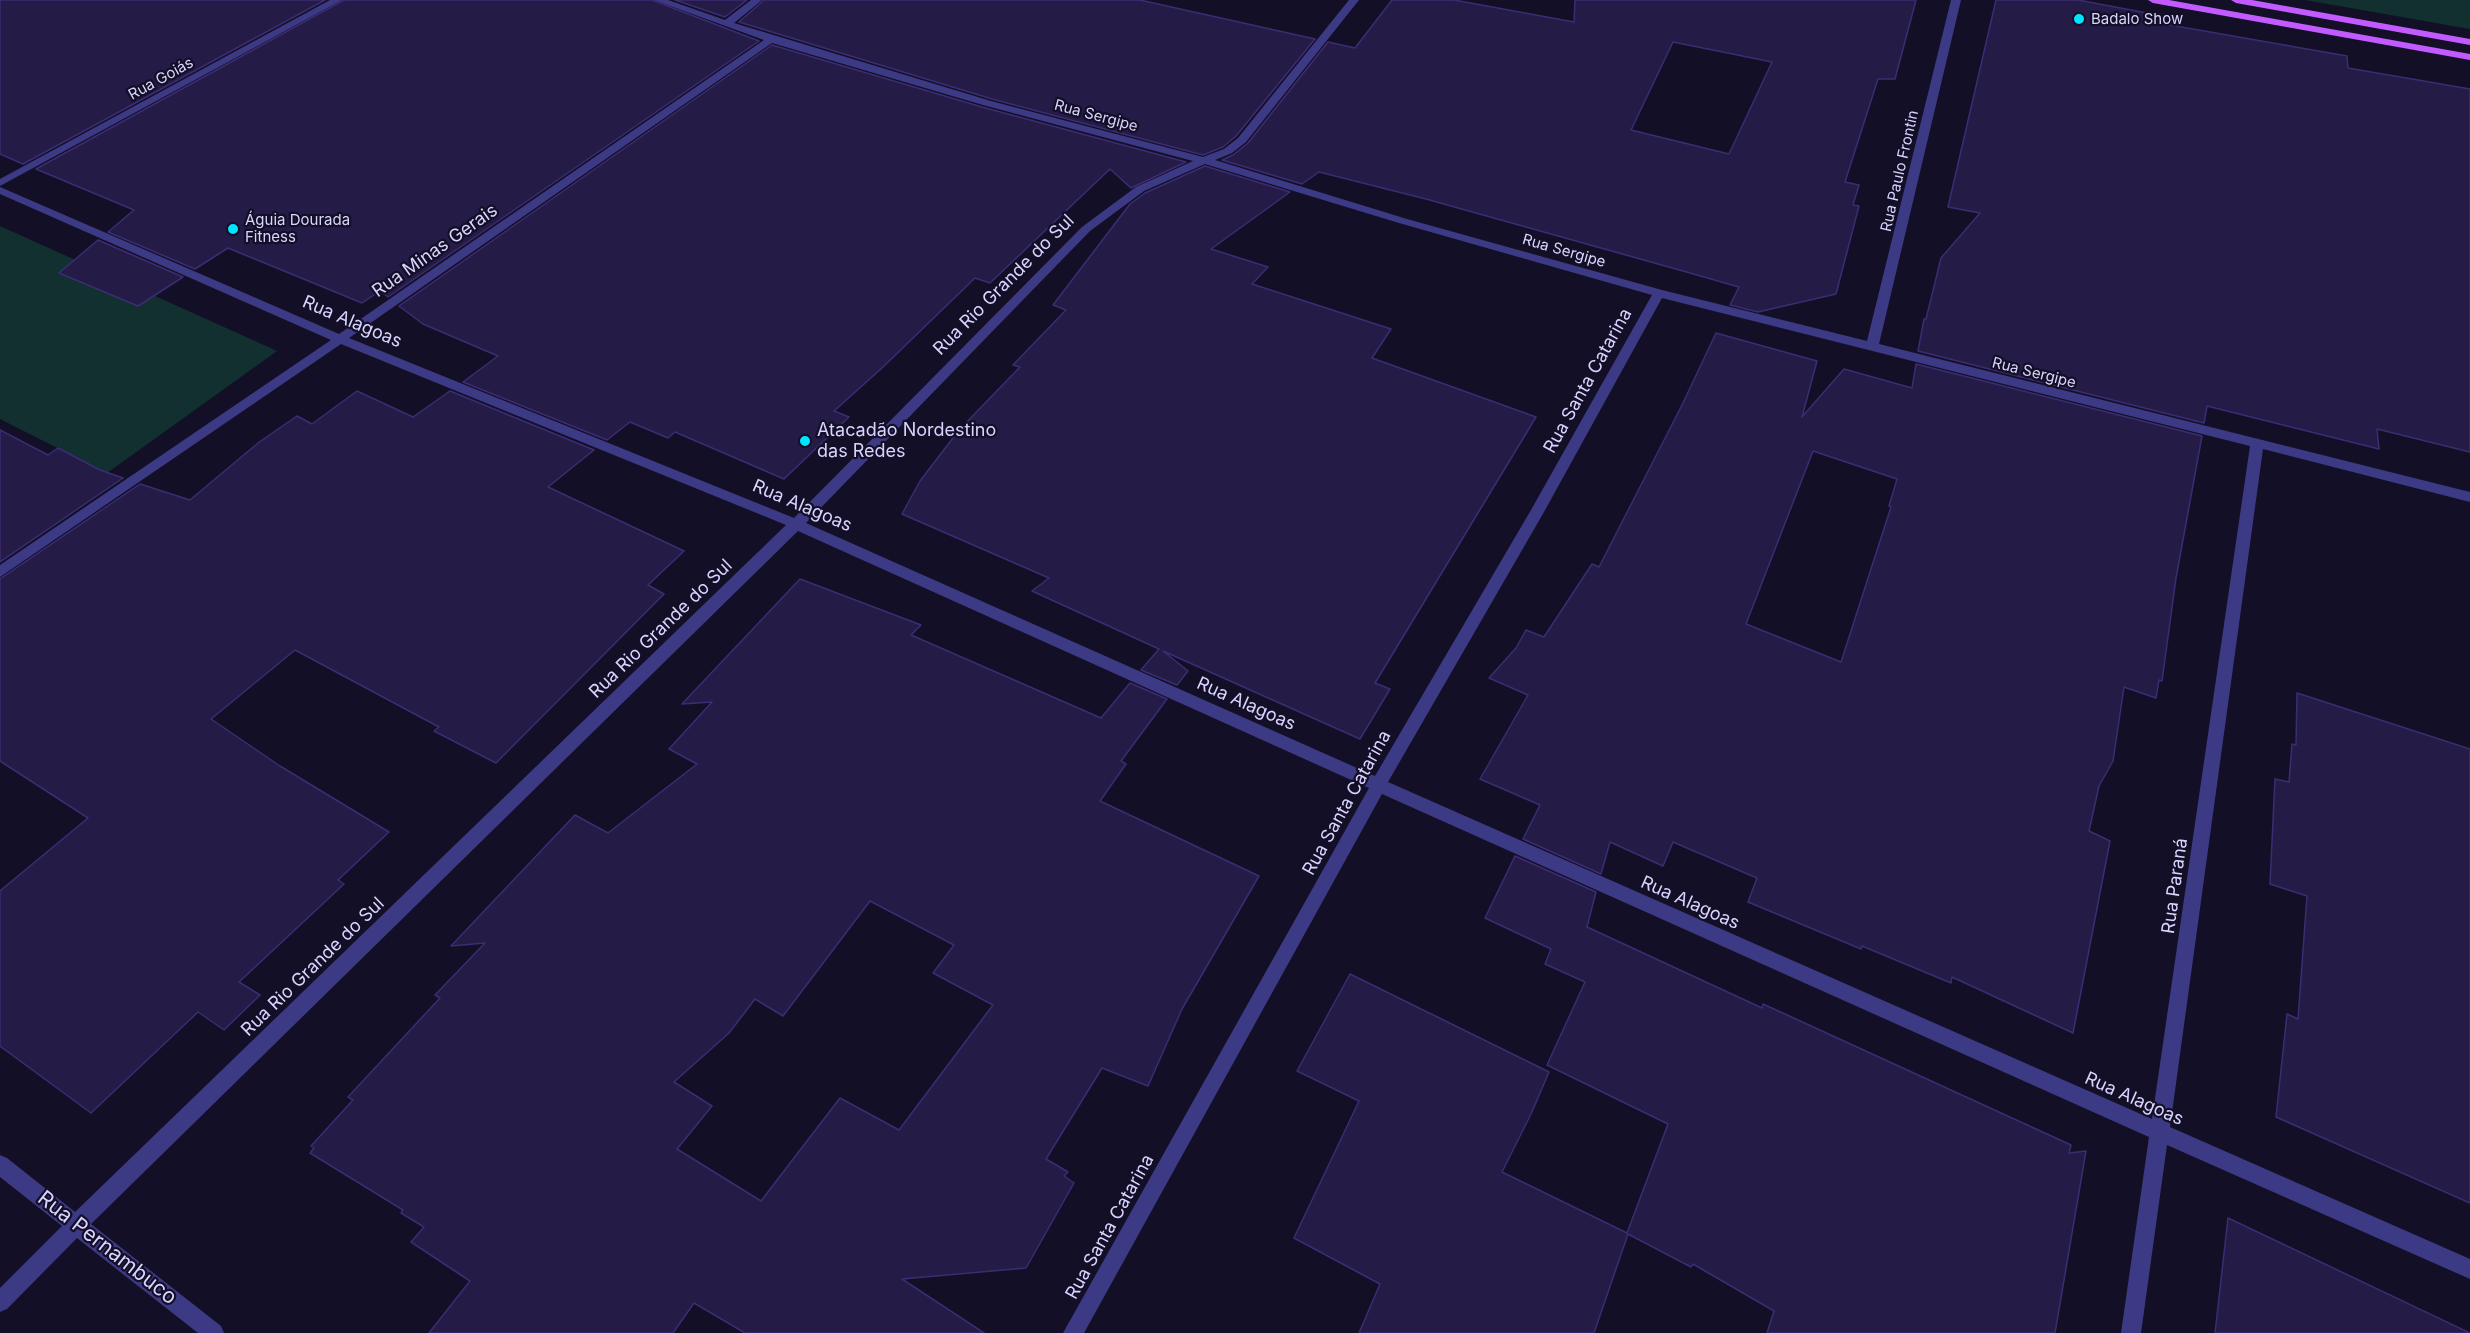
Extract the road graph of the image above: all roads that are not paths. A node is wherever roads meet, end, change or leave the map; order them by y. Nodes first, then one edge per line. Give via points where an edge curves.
1 (337, 0) edge
2 (659, 0) edge
3 (757, 0) edge
4 (1354, 0) edge
5 (1956, 0) edge
6 (2152, 0) edge
7 (2236, 0) edge
8 (726, 24) junction
9 (771, 39) junction
10 (2470, 42) edge
11 (2470, 57) edge
12 (1206, 161) junction
13 (0, 183) edge
14 (0, 190) edge
15 (1659, 293) junction
16 (340, 339) junction
17 (1872, 348) junction
18 (2257, 444) junction
19 (2470, 496) edge
20 (796, 524) junction
21 (0, 572) edge
22 (1380, 785) junction
23 (2161, 1132) junction
24 (0, 1165) edge
25 (77, 1224) junction
26 (2470, 1269) edge
27 (0, 1302) edge
28 (214, 1333) edge
29 (1072, 1333) edge
30 (2132, 1333) edge

1 - 13 street, Rua Goiás
2 - 8 street, Rua Sergipe
3 - 8 street
4 - 12 street, Rua Rio Grande do Sul via 1242,140
5 - 17 street, Rua Paulo Frontin
6 - 11 main road
7 - 10 main road
8 - 9 street, Rua Sergipe
9 - 12 street, Rua Sergipe via 987,103
9 - 16 street, Rua Minas Gerais
12 - 15 street, Rua Sergipe
12 - 20 street, Rua Rio Grande do Sul via 1140,189 1086,230
14 - 16 street, Rua Alagoas
15 - 17 street, Rua Sergipe
15 - 22 street, Rua Santa Catarina
16 - 20 street, Rua Alagoas
16 - 21 street, Rua Minas Gerais
17 - 18 street, Rua Sergipe
18 - 19 street, Rua Sergipe
18 - 23 street, Rua Paraná
20 - 22 street, Rua Alagoas
20 - 25 street, Rua Rio Grande do Sul
22 - 23 street, Rua Alagoas
22 - 29 street, Rua Santa Catarina
23 - 26 street, Rua Alagoas
23 - 30 street, Rua Paraná
24 - 25 street, Rua Pernambuco
25 - 27 street, Rua Rio Grande do Sul
25 - 28 street, Rua Pernambuco

